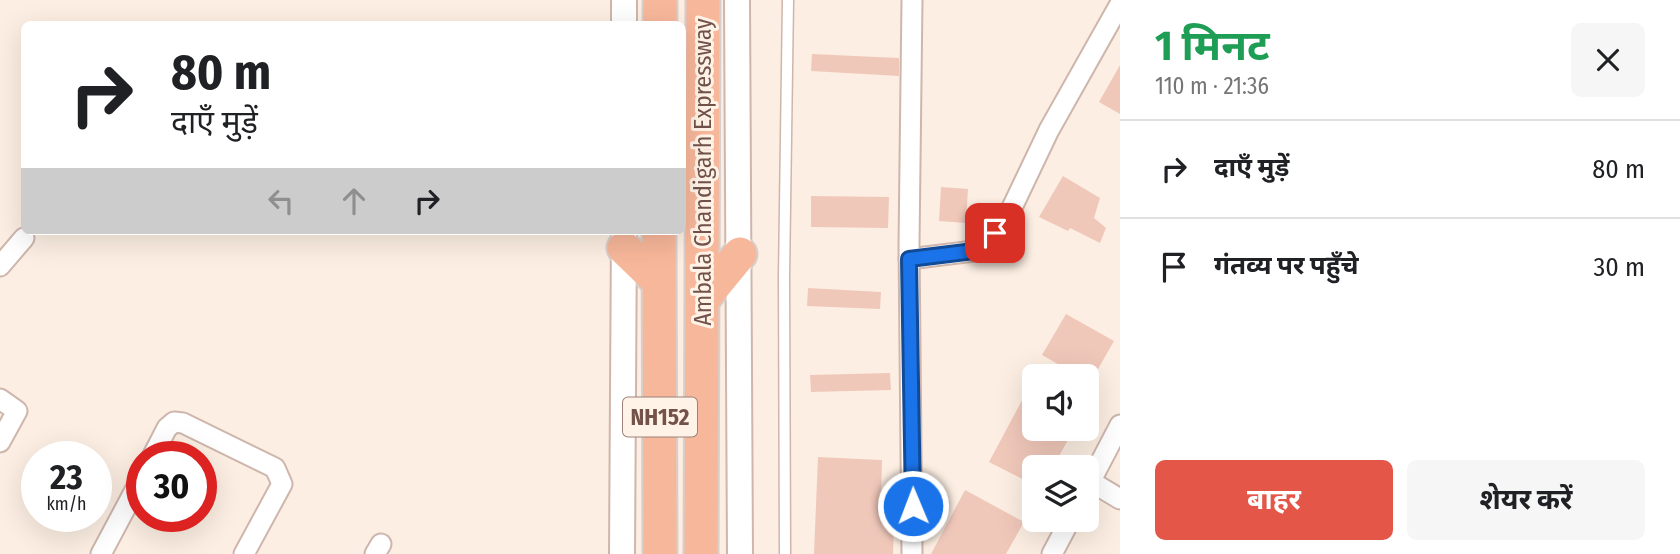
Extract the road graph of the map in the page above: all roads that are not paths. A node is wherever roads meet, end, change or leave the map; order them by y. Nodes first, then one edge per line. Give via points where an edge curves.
1 (624, 0) edge
2 (660, 0) edge
3 (704, 0) edge
4 (737, 0) edge
5 (788, 0) edge
6 (912, 0) edge
7 (1120, 4) edge
8 (624, 21) edge
9 (660, 21) edge
10 (659, 235) edge
11 (24, 238) dead end
12 (624, 239) edge
13 (740, 254) junction
14 (909, 259) junction
15 (0, 266) edge
16 (658, 281) junction
17 (703, 299) junction
18 (0, 399) edge
19 (1120, 425) edge
20 (160, 441) edge
21 (0, 442) edge
22 (1099, 464) edge
23 (1099, 489) edge
24 (1120, 499) edge
25 (126, 507) edge
26 (1064, 532) edge
27 (101, 554) edge
28 (244, 554) edge
29 (622, 554) edge
30 (660, 554) edge
31 (701, 554) edge
32 (740, 554) edge
33 (785, 554) edge
34 (912, 554) edge
35 (1052, 554) edge

1 - 8 street
2 - 9 highway, Ambala Chandigarh Expressway
3 - 17 highway, Ambala Chandigarh Expressway / NH152
4 - 13 street
5 - 33 lane
6 - 14 street
7 - 14 street via 1049,130 1008,216 982,250
10 - 16 highway, Ambala Chandigarh Expressway / NH152
11 - 15 street
12 - 16 highway
12 - 29 street
13 - 17 highway
13 - 32 street
14 - 34 street
16 - 30 highway, Ambala Chandigarh Expressway / NH152
17 - 31 highway, Ambala Chandigarh Expressway / NH152
18 - 21 street via 17,411
19 - 22 street
20 - 28 street via 174,422 183,423 275,468 282,484
23 - 24 street
25 - 27 street
26 - 35 street

